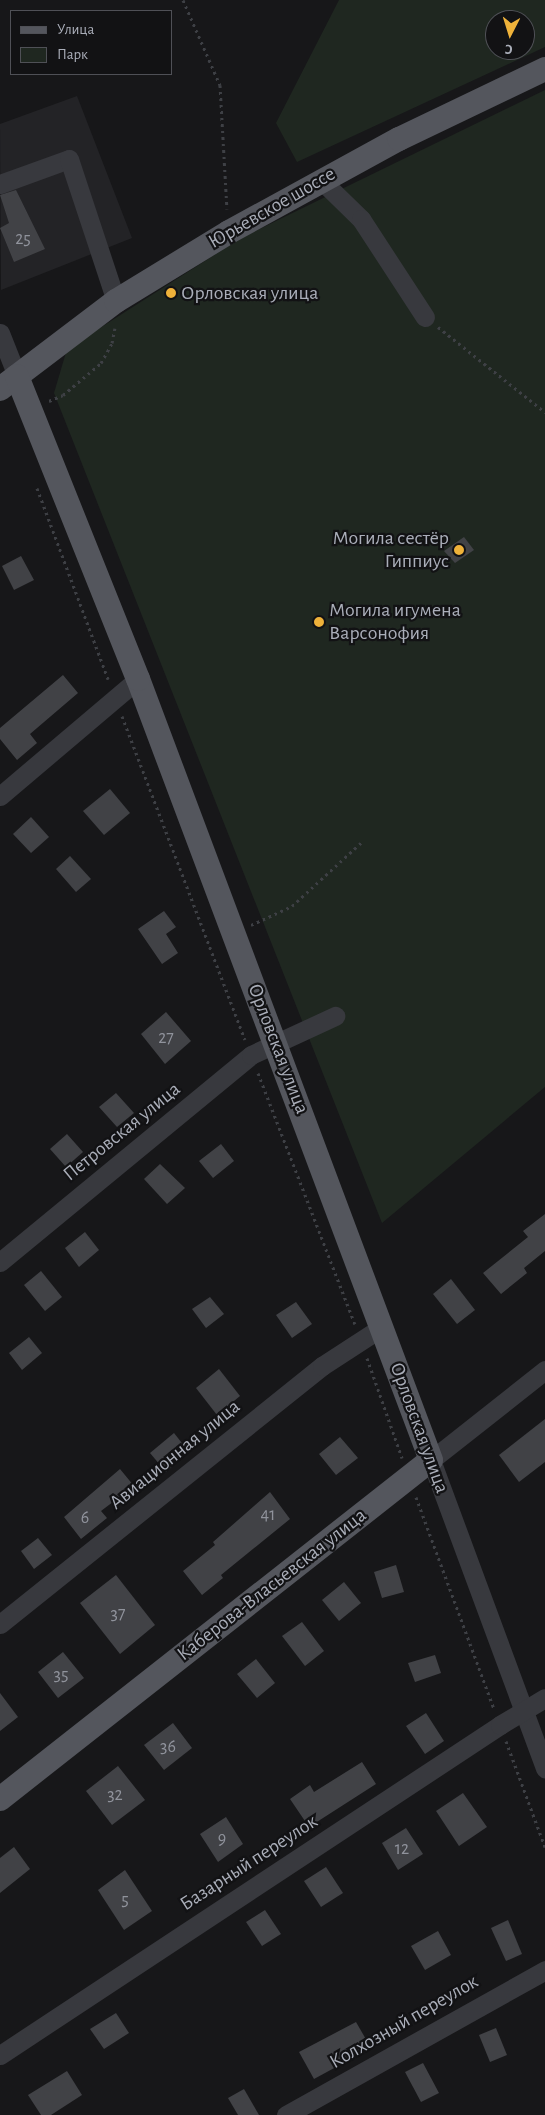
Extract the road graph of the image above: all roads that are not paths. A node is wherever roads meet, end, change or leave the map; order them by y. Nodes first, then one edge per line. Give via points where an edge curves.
1 (545, 69) edge
2 (321, 180) junction
3 (0, 184) edge
4 (116, 301) junction
5 (425, 317) road end
6 (0, 333) edge
7 (8, 382) edge
8 (138, 679) junction
9 (0, 796) edge
10 (335, 1016) dead end
11 (276, 1042) junction
12 (0, 1262) edge
13 (382, 1327) junction
14 (545, 1370) edge
15 (431, 1460) junction
16 (0, 1624) edge
17 (545, 1698) edge
18 (523, 1709) junction
19 (545, 1769) edge
20 (0, 1799) edge
21 (545, 1970) edge
22 (0, 2055) edge
23 (286, 2115) edge

1 - 2 main road, Юрьевское шоссе
2 - 4 main road, Юрьевское шоссе
2 - 5 street via 361,219
3 - 4 street via 69,159
4 - 7 main road, Юрьевское шоссе
6 - 7 street, Орловская улица
7 - 8 main road, Орловская улица
8 - 9 street
8 - 11 main road, Орловская улица
10 - 11 street, Петровская улица
11 - 12 street, Петровская улица via 251,1056
11 - 13 main road, Орловская улица
13 - 15 main road, Орловская улица
13 - 16 street, Авиационная улица via 322,1366
14 - 15 street, Каберова-Власьевская улица
15 - 18 street, Орловская улица
15 - 20 main road, Каберова-Власьевская улица
17 - 18 street, Базарный переулок
18 - 19 street, Орловская улица
18 - 22 street, Базарный переулок
21 - 23 street, Колхозный переулок

